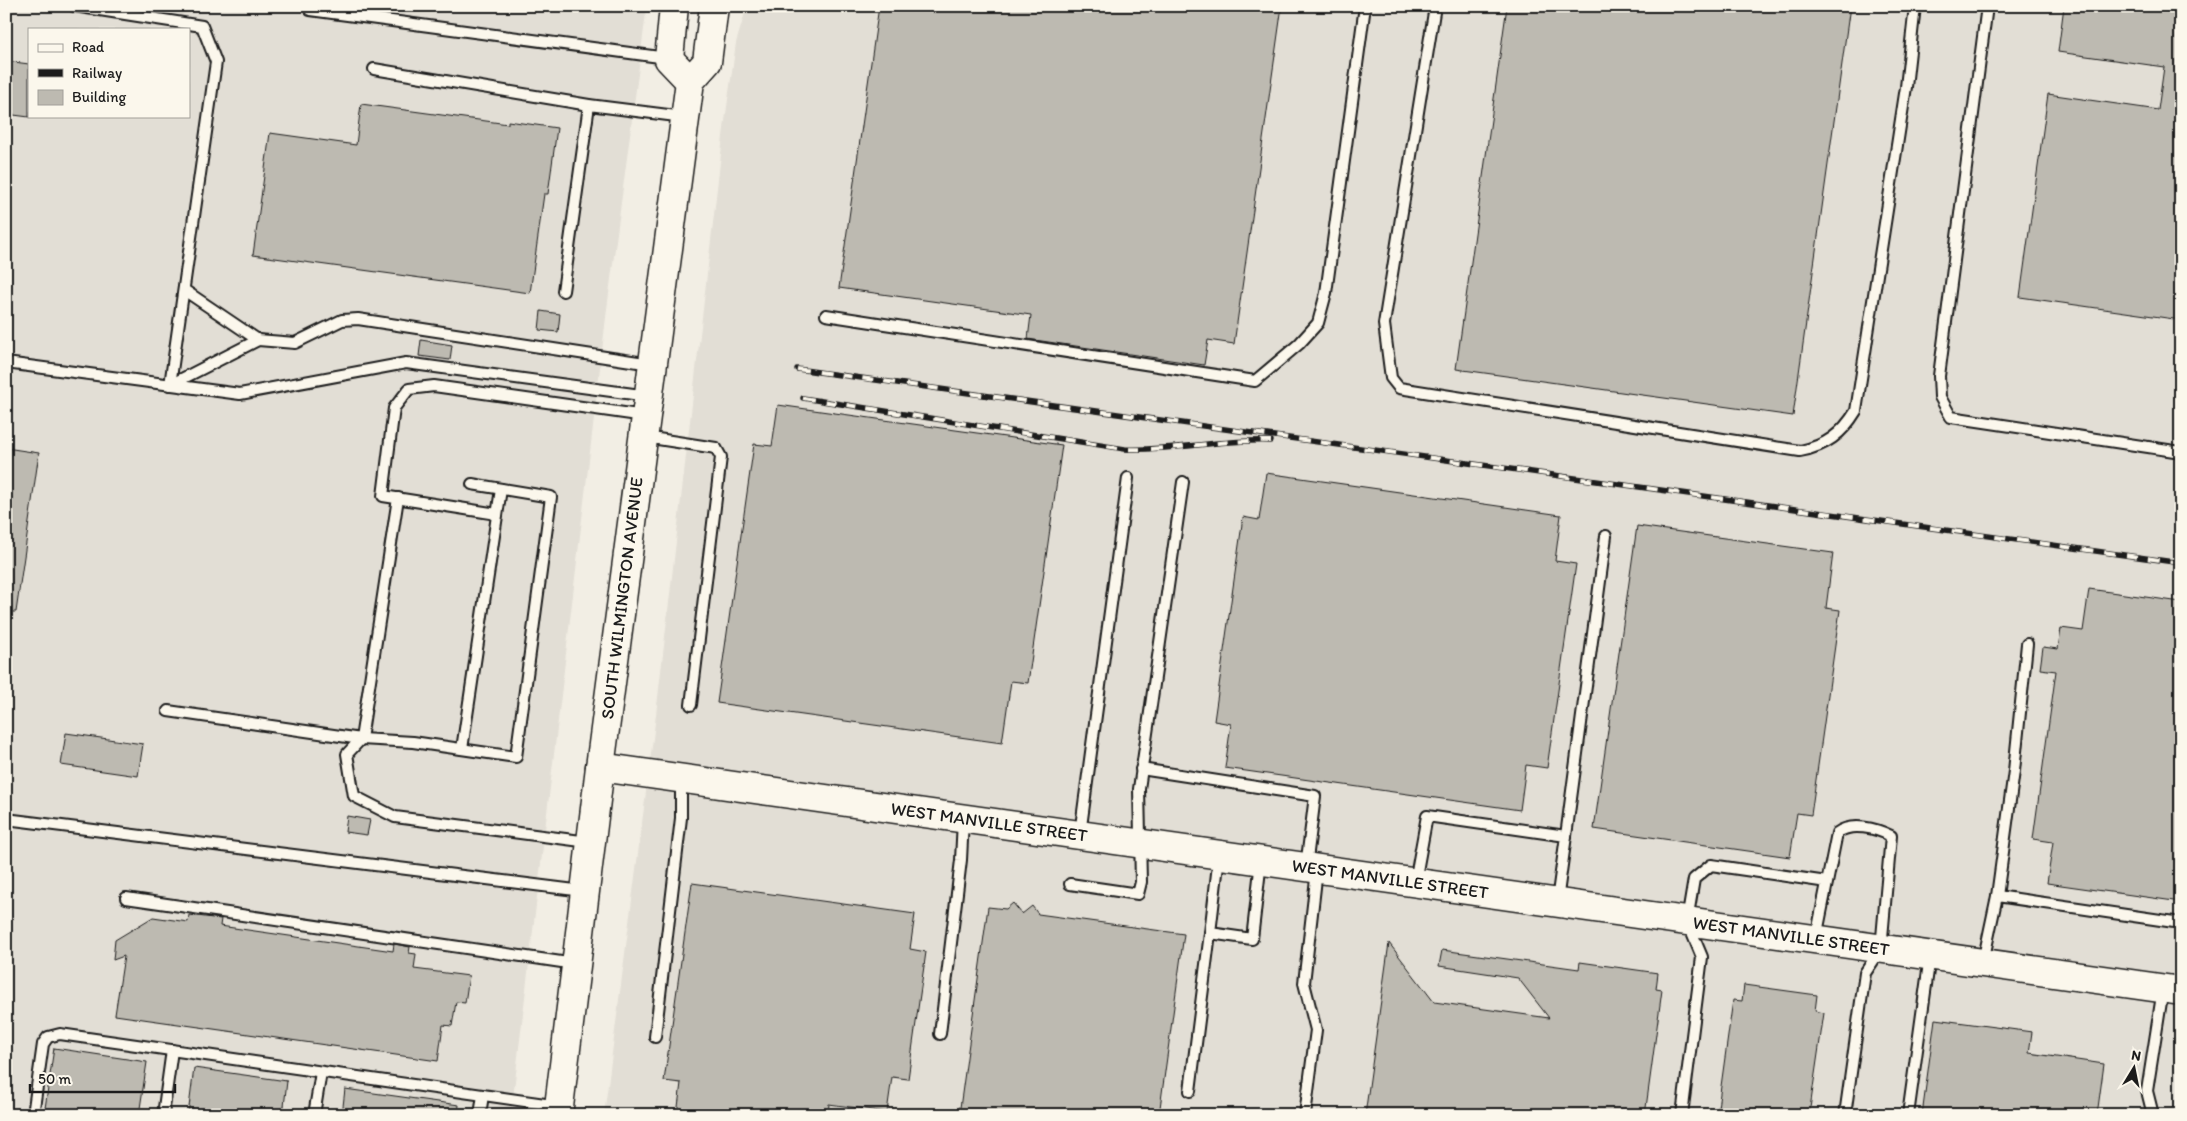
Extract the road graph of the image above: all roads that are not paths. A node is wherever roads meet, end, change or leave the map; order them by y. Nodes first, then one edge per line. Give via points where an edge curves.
1 (74, 6) edge
2 (311, 6) edge
3 (674, 6) edge
4 (714, 6) edge
5 (1365, 6) edge
6 (1435, 6) edge
7 (1915, 6) edge
8 (1987, 6) edge
9 (669, 58) junction
10 (374, 69) dead end
11 (690, 81) junction
12 (589, 105) junction
13 (685, 117) junction
14 (184, 290) junction
15 (563, 291) dead end
16 (826, 315) dead end
17 (258, 340) junction
18 (6, 363) edge
19 (652, 364) junction
20 (170, 385) junction
21 (646, 417) junction
22 (2181, 452) edge
23 (1128, 478) dead end
24 (1183, 482) dead end
25 (472, 484) dead end
26 (501, 489) junction
27 (398, 498) junction
28 (497, 514) junction
29 (1606, 536) dead end
30 (2027, 644) dead end
31 (691, 705) dead end
32 (168, 711) dead end
33 (361, 739) junction
34 (462, 749) junction
35 (600, 767) junction
36 (1141, 770) junction
37 (681, 779) junction
38 (963, 818) junction
39 (6, 819) edge
40 (1080, 835) junction
41 (1566, 836) junction
42 (591, 842) junction
43 (1138, 843) junction
44 (1219, 855) junction
45 (1261, 861) junction
46 (1312, 868) junction
47 (1415, 882) junction
48 (1827, 882) junction
49 (1070, 884) dead end
50 (585, 892) junction
51 (1997, 896) junction
52 (126, 898) dead end
53 (1557, 902) junction
54 (1687, 921) junction
55 (2181, 923) edge
56 (1210, 933) junction
57 (1816, 940) junction
58 (1881, 949) junction
59 (1930, 955) junction
60 (1983, 963) junction
61 (576, 964) junction
62 (2172, 990) edge
63 (940, 1034) dead end
64 (655, 1037) dead end
65 (172, 1050) junction
66 (321, 1072) junction
67 (1190, 1091) dead end
68 (483, 1095) junction
69 (559, 1110) edge
70 (33, 1115) edge
71 (163, 1115) edge
72 (314, 1115) edge
73 (480, 1115) edge
74 (1305, 1115) edge
75 (1682, 1115) edge
76 (1845, 1115) edge
77 (1908, 1115) edge
78 (2153, 1115) edge

1 - 14 lane via 202,26 216,62
2 - 9 lane via 310,10
3 - 9 street
4 - 11 street via 707,62
5 - 16 lane via 1326,293 1318,323 1299,344 1255,381
6 - 7 lane via 1384,324 1391,378 1399,388 1800,451 1830,441 1846,428 1856,411 1906,87
8 - 22 lane via 1949,286 1939,376 1940,397 1951,417
9 - 11 street
10 - 12 lane
11 - 13 street, SOUTH WILMINGTON AVENUE
12 - 13 lane
12 - 15 lane
13 - 19 street, SOUTH WILMINGTON AVENUE
14 - 17 lane
14 - 20 lane
17 - 19 lane via 295,344 342,320 358,319
17 - 20 lane
18 - 20 lane
19 - 21 street, SOUTH WILMINGTON AVENUE
20 - 21 lane via 240,394 406,363
21 - 27 lane via 434,386 409,389 394,408 383,496
21 - 31 lane via 716,448 721,457
21 - 35 street, SOUTH WILMINGTON AVENUE
23 - 40 lane
24 - 36 lane
25 - 26 lane
26 - 28 lane
26 - 34 lane via 552,497 516,757
27 - 28 lane
27 - 33 lane
28 - 34 lane
29 - 41 lane
30 - 51 lane
32 - 33 lane
33 - 34 lane
33 - 42 lane via 347,754 354,796 395,817
35 - 37 street, WEST MANVILLE STREET
35 - 42 street, SOUTH WILMINGTON AVENUE
36 - 43 lane
36 - 46 lane via 1315,796
37 - 38 street, WEST MANVILLE STREET
37 - 64 lane via 681,818
38 - 40 street, WEST MANVILLE STREET
38 - 63 lane
39 - 50 lane
40 - 43 street, WEST MANVILLE STREET
41 - 47 lane via 1427,816
41 - 53 lane
42 - 50 street, SOUTH WILMINGTON AVENUE
43 - 44 street, WEST MANVILLE STREET
43 - 49 lane via 1141,882 1138,894
44 - 45 street, WEST MANVILLE STREET
44 - 56 lane
45 - 46 street, WEST MANVILLE STREET
45 - 56 lane via 1252,939
46 - 47 street, WEST MANVILLE STREET
46 - 74 lane via 1304,983 1316,1030
47 - 53 street, WEST MANVILLE STREET
48 - 54 lane via 1711,865 1694,879
48 - 57 lane
48 - 58 lane via 1836,835 1841,830 1863,827 1891,836
50 - 61 street, SOUTH WILMINGTON AVENUE
51 - 55 lane
51 - 60 lane
52 - 61 lane
53 - 54 street, WEST MANVILLE STREET
54 - 57 street, WEST MANVILLE STREET
54 - 75 lane via 1702,957
56 - 67 lane
57 - 58 street, WEST MANVILLE STREET
58 - 59 street, WEST MANVILLE STREET
58 - 76 lane via 1865,973
59 - 60 street, WEST MANVILLE STREET
59 - 77 lane
60 - 62 street, WEST MANVILLE STREET
61 - 69 street, SOUTH WILMINGTON AVENUE
62 - 78 lane via 2147,1091
65 - 66 lane
65 - 70 lane via 60,1034 48,1038 43,1044
65 - 71 lane
66 - 68 lane
66 - 72 lane
68 - 69 lane
68 - 73 lane

